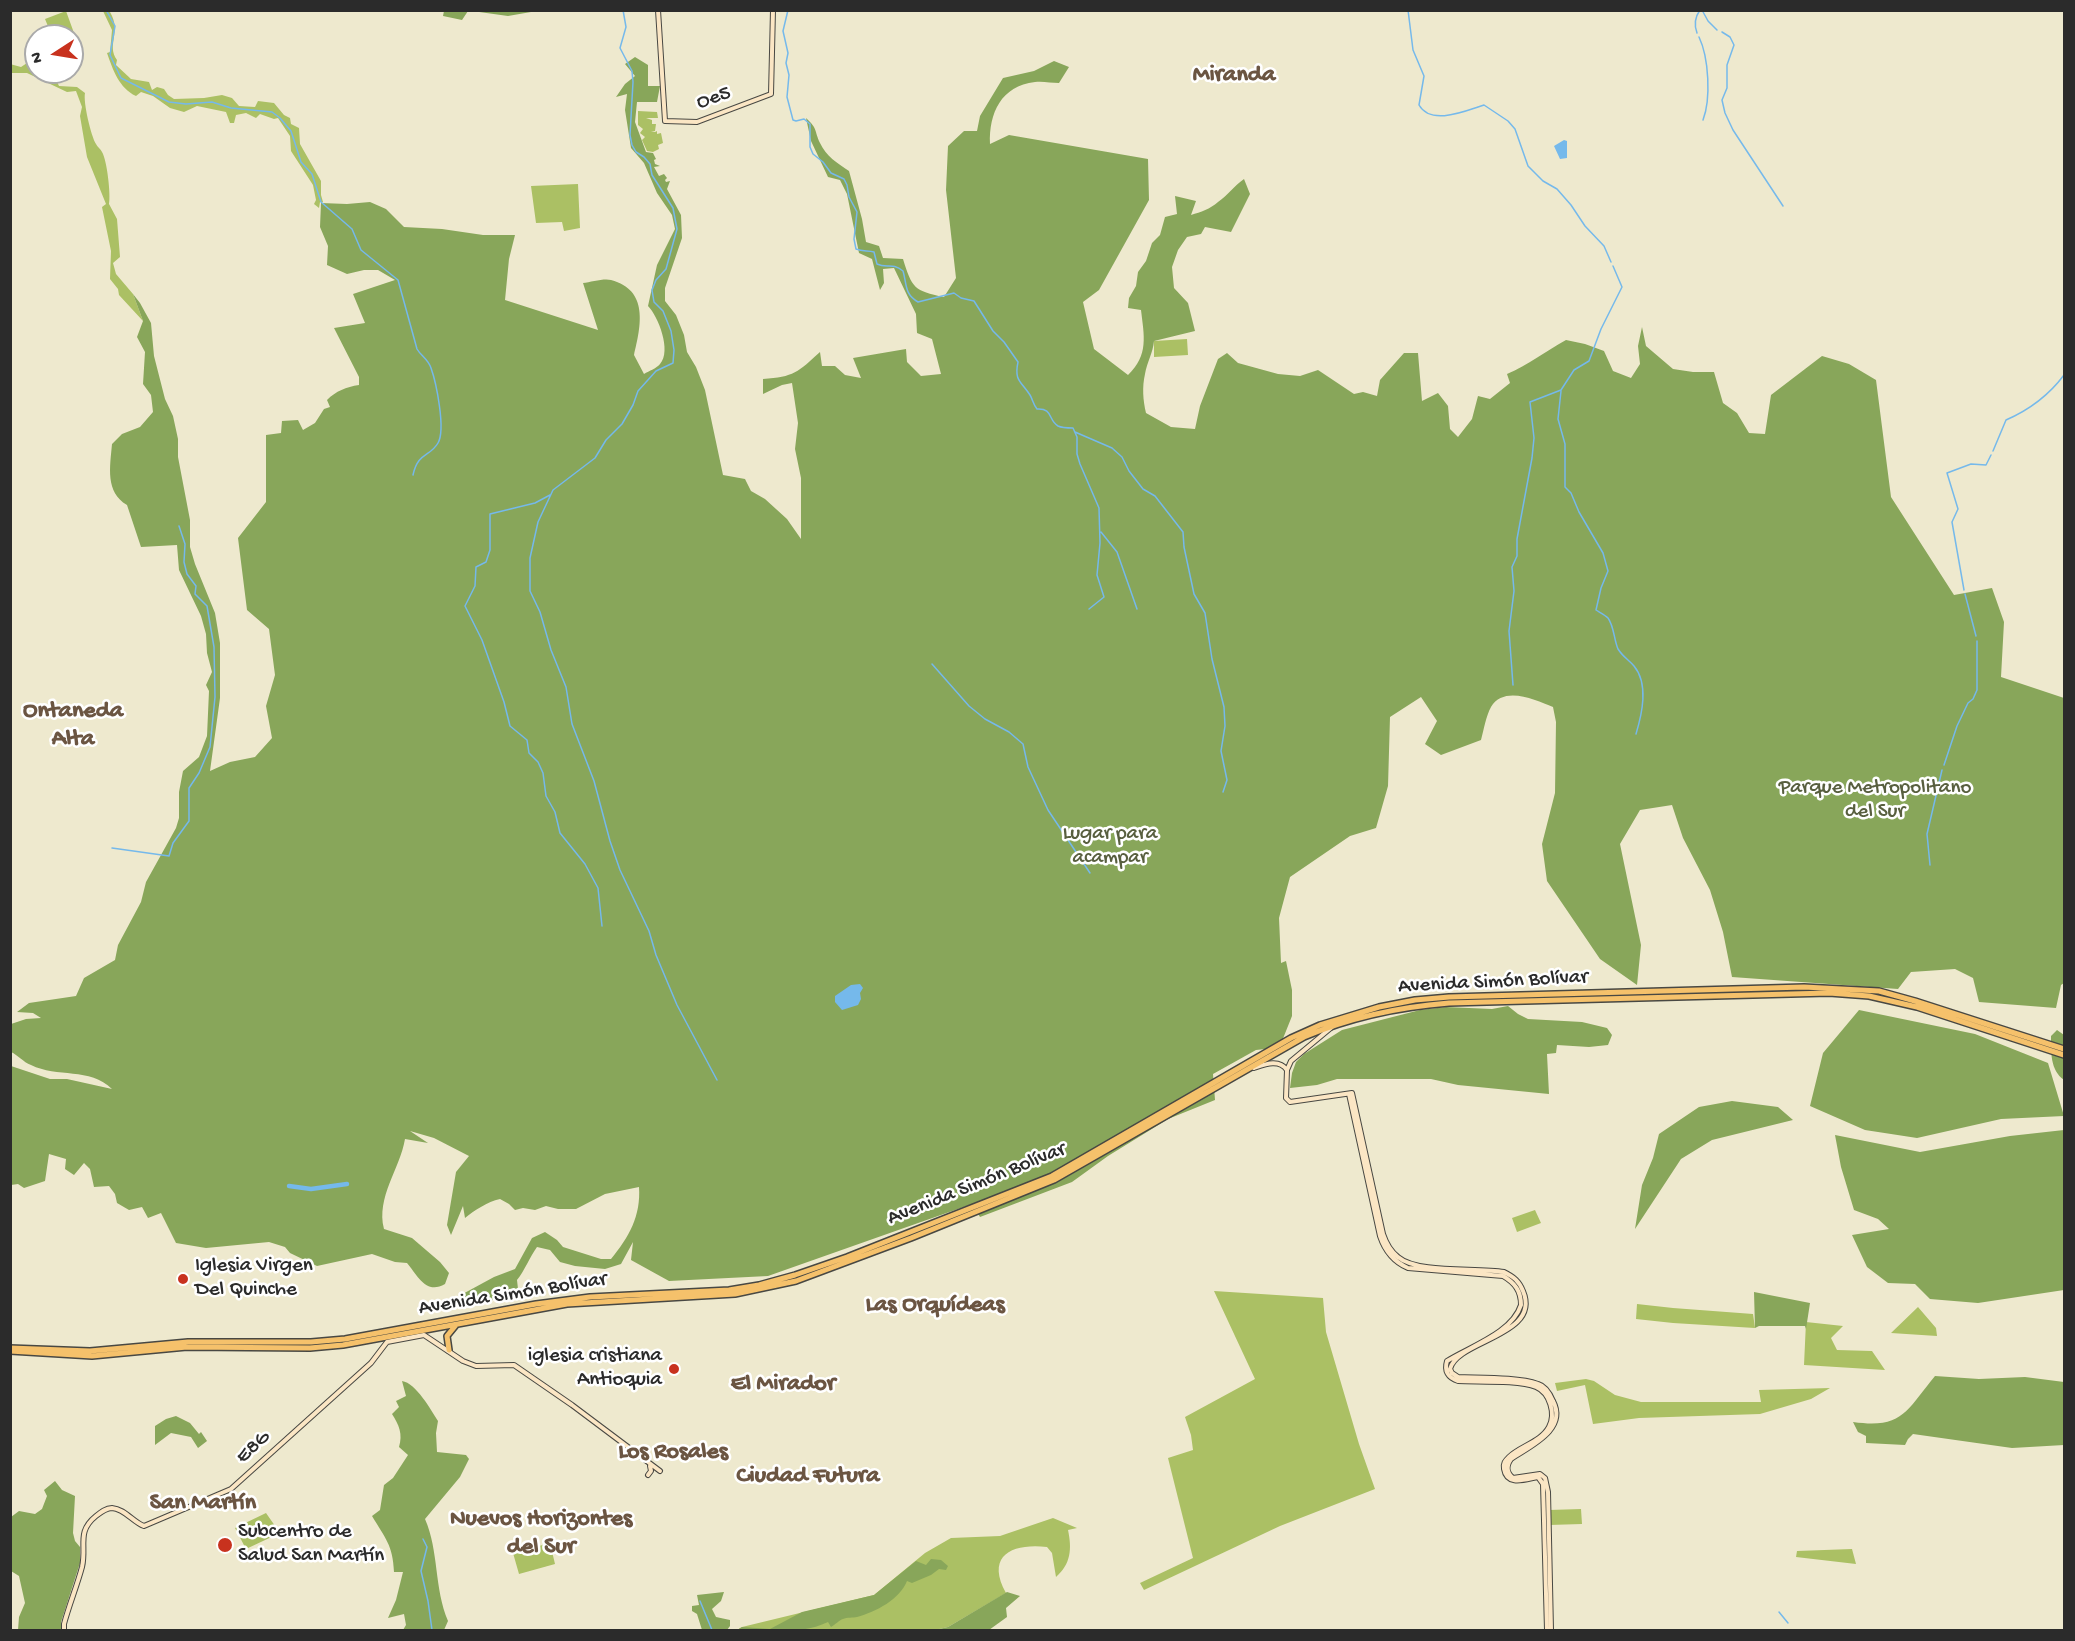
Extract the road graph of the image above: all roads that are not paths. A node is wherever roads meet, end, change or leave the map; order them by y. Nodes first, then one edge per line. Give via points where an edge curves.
1 (658, 10) edge
2 (773, 10) edge
3 (1613, 995) junction
4 (1334, 1025) junction
5 (2064, 1049) edge
6 (2064, 1055) edge
7 (1246, 1070) junction
8 (1287, 1070) junction
9 (951, 1219) junction
10 (475, 1318) junction
11 (446, 1324) junction
12 (457, 1324) junction
13 (345, 1342) junction
14 (287, 1343) junction
15 (277, 1348) junction
16 (10, 1349) edge
17 (449, 1350) junction
18 (650, 1465) junction
19 (660, 1471) dead end
20 (648, 1475) dead end
21 (1547, 1522) junction
22 (64, 1630) edge
23 (1547, 1630) edge
24 (1551, 1630) edge

1 - 2 main road, Oe5 via 665,121 697,122 771,94
3 - 4 highway, Avenida Simón Bolívar via 1414,1006
3 - 5 highway, Avenida Simón Bolívar via 1804,987 1879,991
3 - 6 highway, Avenida Simón Bolívar via 1869,996 1917,1007
3 - 9 highway, Avenida Simón Bolívar via 1428,999 1346,1016 1291,1038 1068,1168
4 - 7 highway, Avenida Simón Bolívar
4 - 8 main road via 1296,1056
7 - 8 main road via 1277,1063
7 - 9 highway, Avenida Simón Bolívar via 1054,1180
8 - 21 main road via 1286,1096 1290,1102 1351,1094 1383,1234 1397,1257 1411,1265 1504,1272 1515,1278 1525,1296 1524,1311 1515,1324 1462,1353 1450,1366 1458,1377 1517,1380 1541,1387 1555,1404 1552,1429 1508,1464 1513,1478 1540,1474 1548,1492
9 - 10 highway, Avenida Simón Bolívar via 759,1285 662,1296 579,1299
10 - 11 highway, Avenida Simón Bolívar
10 - 12 highway, Avenida Simón Bolívar
11 - 12 highway, Avenida Simón Bolívar
11 - 13 highway, Avenida Simón Bolívar
12 - 17 highway via 447,1336
13 - 14 highway, Avenida Simón Bolívar
13 - 15 highway, Avenida Simón Bolívar
14 - 15 highway via 278,1344
14 - 16 highway, Avenida Simón Bolívar via 188,1342 90,1351
15 - 16 highway, Avenida Simón Bolívar via 187,1347 92,1356
17 - 18 main road via 476,1366 514,1365
17 - 22 main road, E8G via 424,1335 385,1343 371,1364 231,1489 143,1526 120,1510 99,1513 85,1529 82,1564
18 - 19 main road
18 - 20 main road
21 - 23 main road
21 - 24 main road

